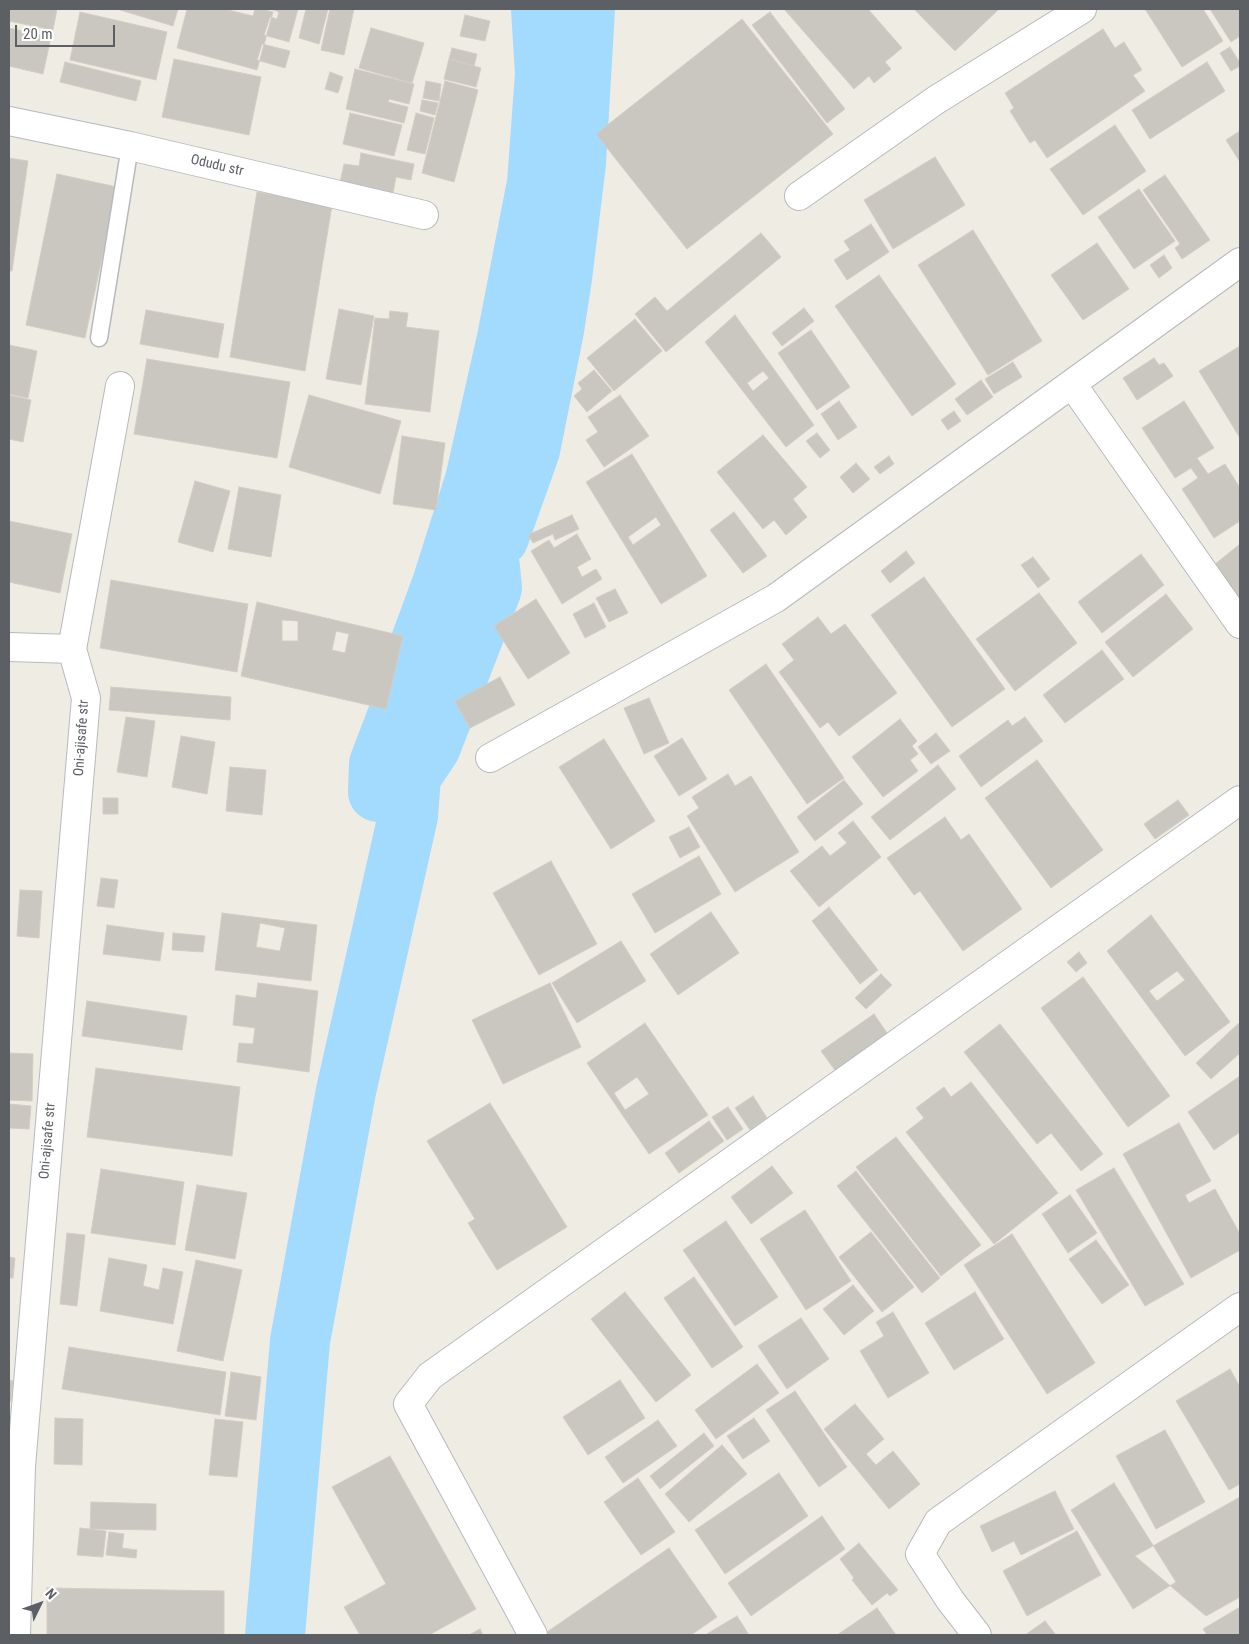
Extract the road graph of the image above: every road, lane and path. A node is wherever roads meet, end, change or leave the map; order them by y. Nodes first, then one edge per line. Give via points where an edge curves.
1 (1082, 9) edge
2 (9, 121) edge
3 (130, 146) junction
4 (799, 196) dead end
5 (424, 215) dead end
6 (1240, 262) edge
7 (99, 338) dead end
8 (1072, 384) junction
9 (120, 386) dead end
10 (1240, 624) edge
11 (9, 647) edge
12 (72, 649) junction
13 (490, 758) dead end
14 (1240, 800) edge
15 (1240, 1308) edge
16 (16, 1635) edge
17 (534, 1635) edge
18 (976, 1635) edge

1 - 4 street via 936,100
2 - 3 street, Odudu str
3 - 5 street, Odudu str
3 - 7 lane
6 - 8 street
8 - 10 street
8 - 13 street via 776,598
9 - 12 street, Oni-ajisafe str
11 - 12 street
12 - 16 street, Oni-ajisafe str via 86,698 21,1466
14 - 17 street via 430,1376 408,1404
15 - 18 street via 938,1522 920,1554

